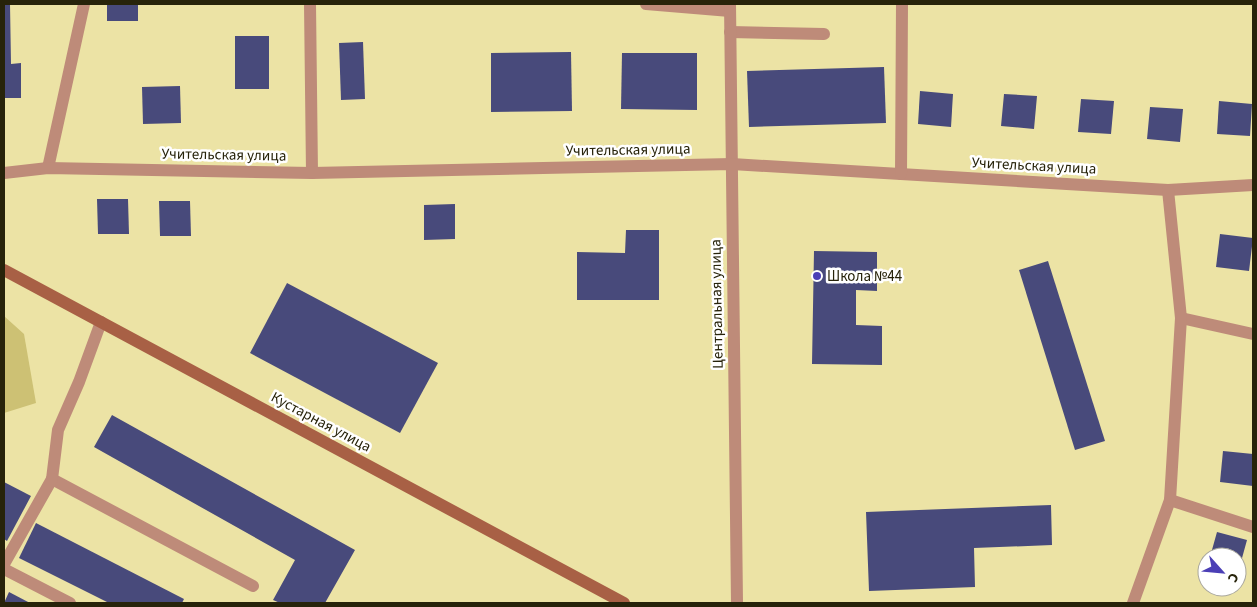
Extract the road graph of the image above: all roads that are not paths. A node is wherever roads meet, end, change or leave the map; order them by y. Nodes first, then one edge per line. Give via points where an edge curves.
1 (84, 4) edge
2 (310, 4) edge
3 (646, 4) edge
4 (902, 4) edge
5 (730, 7) edge
6 (730, 32) junction
7 (824, 34) dead end
8 (732, 164) junction
9 (48, 168) junction
10 (4, 173) edge
11 (312, 173) junction
12 (901, 174) junction
13 (1253, 185) edge
14 (1168, 190) junction
15 (4, 270) edge
16 (1181, 318) junction
17 (101, 322) junction
18 (1253, 334) edge
19 (52, 479) junction
20 (1170, 500) junction
21 (1253, 526) edge
22 (4, 564) edge
23 (4, 569) edge
24 (253, 586) dead end
25 (70, 603) edge
26 (621, 603) edge
27 (737, 603) edge
28 (1133, 603) edge

1 - 9 street
2 - 11 street
3 - 5 street
4 - 12 street
5 - 6 street, Центральная улица
6 - 7 street
6 - 8 street, Центральная улица
8 - 11 street, Учительская улица
8 - 12 street, Учительская улица
8 - 27 street, Центральная улица
9 - 10 street, Учительская улица
9 - 11 street, Учительская улица
12 - 14 street, Учительская улица
13 - 14 street, Учительская улица
14 - 16 street
15 - 17 main road, Кустарная улица
16 - 18 street
16 - 20 street
17 - 19 street via 58,430
17 - 26 main road, Кустарная улица
19 - 22 street
19 - 24 street
20 - 21 street
20 - 28 street
23 - 25 street

